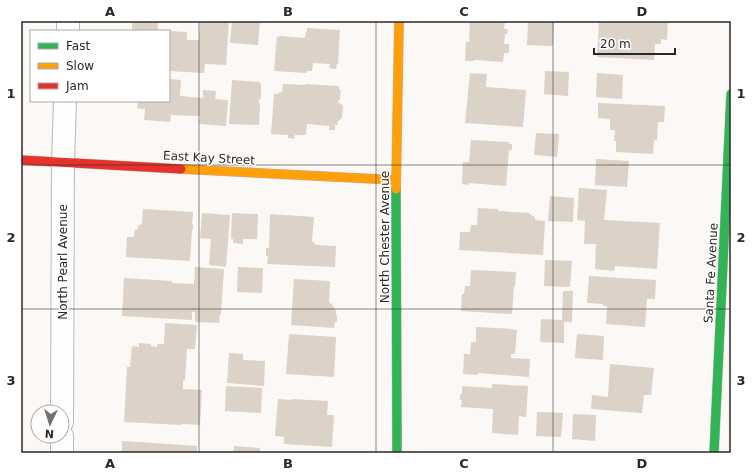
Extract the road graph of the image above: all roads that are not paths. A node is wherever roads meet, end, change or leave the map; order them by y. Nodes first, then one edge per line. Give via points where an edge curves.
1 (399, 21) edge
2 (731, 94) edge
3 (65, 102) edge
4 (21, 160) edge
5 (63, 162) junction
6 (396, 180) junction
7 (62, 404) edge
8 (397, 453) edge
9 (714, 453) edge

1 - 6 street, North Chester Avenue
2 - 9 street, Santa Fe Avenue
3 - 5 street, North Pearl Avenue
4 - 5 street, East Kay Street
5 - 6 street, East Kay Street
5 - 7 street, North Pearl Avenue
6 - 8 street, North Chester Avenue

